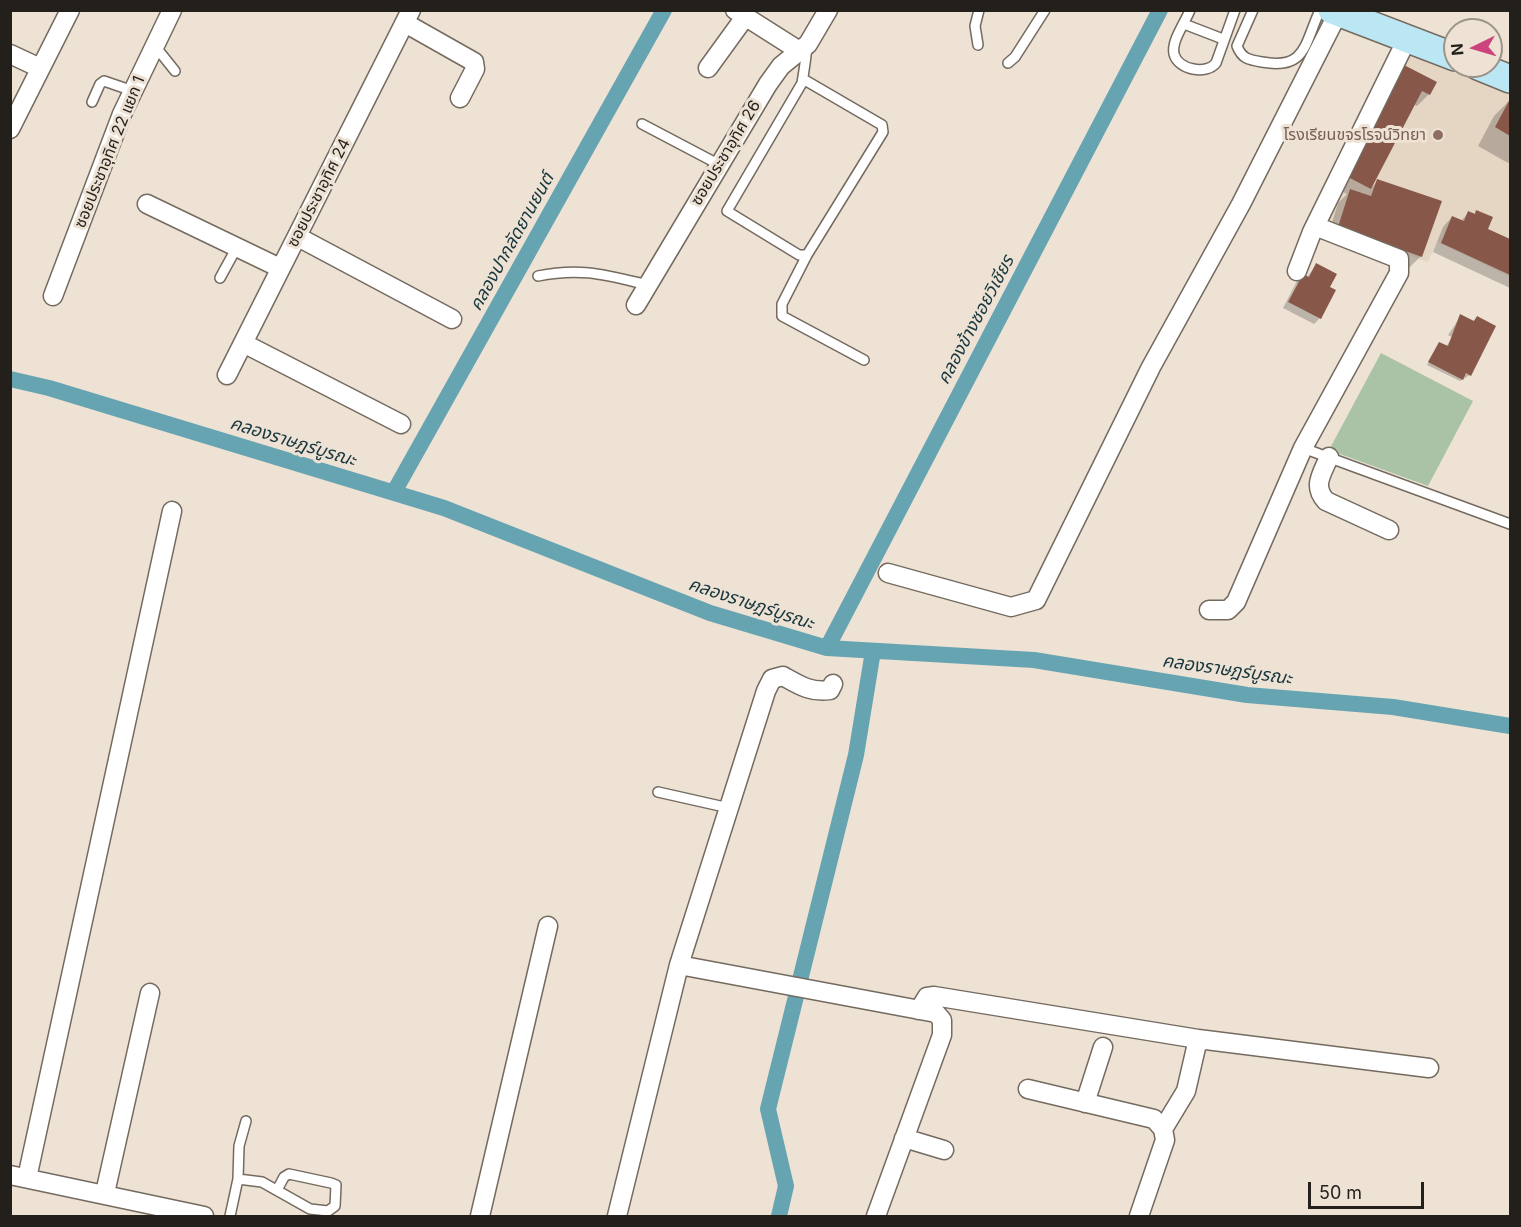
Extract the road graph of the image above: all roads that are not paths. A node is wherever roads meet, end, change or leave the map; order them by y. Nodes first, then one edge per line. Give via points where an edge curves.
1 (70, 10) edge
2 (172, 10) edge
3 (828, 10) edge
4 (979, 10) edge
5 (1045, 10) edge
6 (1191, 10) edge
7 (1235, 10) edge
8 (1253, 10) edge
9 (1374, 10) edge
10 (1330, 11) edge
11 (740, 14) edge
12 (408, 16) edge
13 (1184, 24) junction
14 (1443, 36) edge
15 (1223, 39) junction
16 (1407, 39) junction
17 (978, 45) dead end
18 (155, 46) junction
19 (803, 47) junction
20 (1443, 52) edge
21 (10, 54) edge
22 (1008, 63) dead end
23 (40, 68) junction
24 (708, 68) dead end
25 (175, 71) dead end
26 (803, 79) junction
27 (133, 91) junction
28 (460, 98) dead end
29 (92, 102) dead end
30 (642, 123) dead end
31 (10, 129) edge
32 (718, 164) junction
33 (147, 204) dead end
34 (1315, 226) junction
35 (298, 237) junction
36 (237, 247) junction
37 (807, 255) junction
38 (280, 268) junction
39 (1297, 271) dead end
40 (538, 276) dead end
41 (220, 278) dead end
42 (648, 285) junction
43 (53, 296) dead end
44 (636, 305) dead end
45 (452, 319) dead end
46 (243, 343) junction
47 (864, 360) dead end
48 (227, 375) dead end
49 (401, 424) dead end
50 (1303, 448) junction
51 (1329, 457) junction
52 (172, 511) dead end
53 (1510, 524) edge
54 (1389, 530) dead end
55 (888, 573) dead end
56 (1209, 610) dead end
57 (833, 684) dead end
58 (658, 792) dead end
59 (729, 808) junction
60 (548, 926) dead end
61 (679, 965) junction
62 (150, 993) dead end
63 (920, 1010) junction
64 (1198, 1040) junction
65 (1103, 1047) dead end
66 (1429, 1068) dead end
67 (1028, 1089) dead end
68 (1085, 1103) junction
69 (246, 1121) dead end
70 (1163, 1129) junction
71 (904, 1138) junction
72 (944, 1150) dead end
73 (19, 1176) edge
74 (237, 1179) junction
75 (278, 1190) junction
76 (105, 1193) junction
77 (139, 1210) edge
78 (203, 1216) edge
79 (230, 1216) edge
80 (480, 1216) edge
81 (617, 1216) edge
82 (876, 1216) edge
83 (1139, 1216) edge

1 - 23 street
2 - 18 street, ซอยประชาอุทิศ 22 แยก 1
3 - 19 street, ซอยประชาอุทิศ 26
4 - 17 lane via 975,26
5 - 22 lane
6 - 13 lane
7 - 15 lane
8 - 10 lane via 1237,46 1240,54 1246,60 1281,66 1292,63
9 - 14 main road
10 - 16 main road
10 - 55 street via 1241,204 1151,367 1036,600 1011,607
11 - 19 street
11 - 24 street
12 - 28 street via 474,62 475,69
12 - 35 street, ซอยประชาอุทิศ 24
13 - 15 lane
13 - 15 lane via 1174,45 1174,56 1181,63 1202,71 1212,69
16 - 20 main road
16 - 34 street
18 - 25 lane
18 - 27 street, ซอยประชาอุทิศ 22 แยก 1
19 - 26 lane
19 - 32 street, ซอยประชาอุทิศ 26 via 768,84
21 - 23 street
23 - 31 street
26 - 37 lane via 870,116 882,125 883,132
26 - 37 lane via 727,211 788,249
27 - 29 lane via 104,81
27 - 43 street, ซอยประชาอุทิศ 22 แยก 1
30 - 32 lane
32 - 42 street, ซอยประชาอุทิศ 26
33 - 36 street
34 - 39 street
34 - 50 street via 1399,259 1399,273
35 - 38 street, ซอยประชาอุทิศ 24
35 - 45 street
36 - 38 street
36 - 41 lane
37 - 47 lane via 782,304 782,316
38 - 46 street, ซอยประชาอุทิศ 24
40 - 42 lane via 566,270
42 - 44 street, ซอยประชาอุทิศ 26
46 - 48 street, ซอยประชาอุทิศ 24
46 - 49 street
50 - 51 lane
50 - 56 street via 1236,602 1228,610
51 - 53 lane
51 - 54 street via 1317,486 1319,493 1326,501
52 - 73 street
57 - 59 street via 830,690 818,692 783,675 772,679
58 - 59 lane
59 - 61 street
60 - 80 street
61 - 63 street
61 - 81 street
62 - 76 street
63 - 64 street via 927,997 934,996
63 - 71 street via 936,1013 942,1020 942,1035
64 - 66 street
64 - 70 street via 1185,1091
65 - 68 street
67 - 68 street
68 - 70 street via 1154,1119
69 - 74 lane via 239,1146
70 - 83 street via 1165,1140
71 - 72 street
71 - 82 street
73 - 76 street
74 - 75 lane via 262,1182
74 - 79 lane
75 - 75 lane via 320,1212 335,1206 336,1185 331,1183 289,1174
76 - 77 street
77 - 78 street

